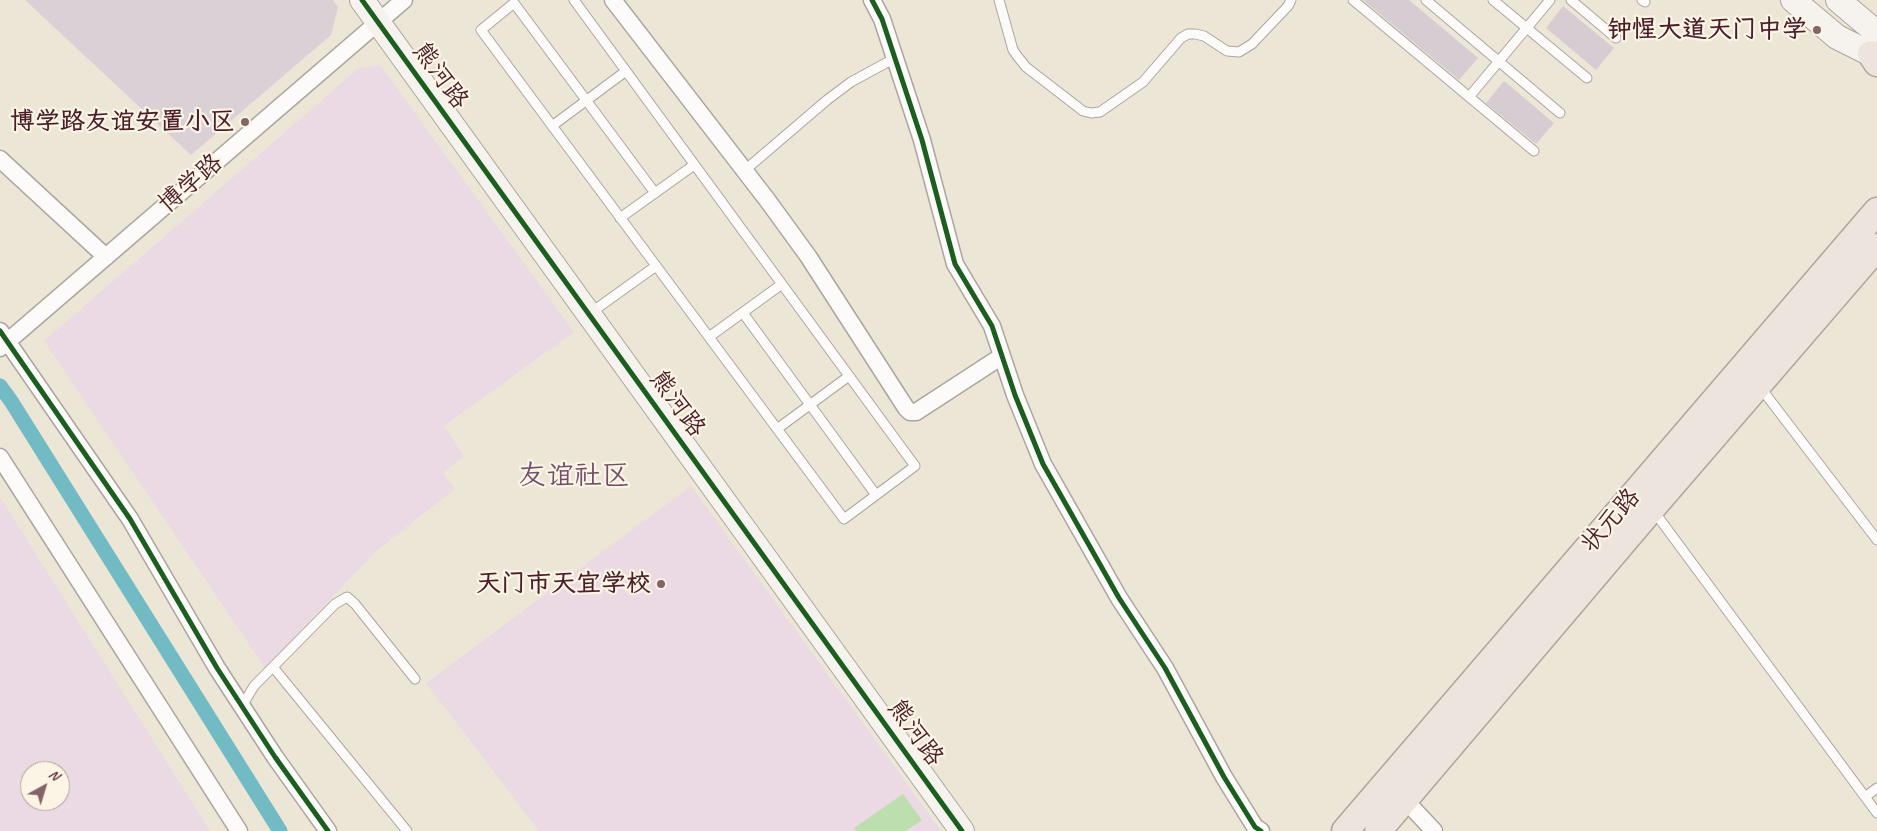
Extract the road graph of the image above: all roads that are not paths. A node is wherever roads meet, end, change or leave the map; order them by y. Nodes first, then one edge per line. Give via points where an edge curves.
1 (362, 0) edge
2 (404, 0) edge
3 (574, 0) edge
4 (613, 0) edge
5 (872, 0) edge
6 (999, 0) edge
7 (1291, 0) edge
8 (1353, 0) edge
9 (1426, 0) edge
10 (1493, 0) edge
11 (1550, 0) edge
12 (1571, 0) edge
13 (1793, 0) edge
14 (1808, 0) edge
15 (1838, 0) edge
16 (1853, 0) edge
17 (378, 22) junction
18 (1526, 28) junction
19 (1616, 38) dead end
20 (1876, 48) edge
21 (895, 58) junction
22 (1499, 62) junction
23 (626, 71) junction
24 (1587, 78) dead end
25 (1469, 97) junction
26 (586, 100) junction
27 (1560, 113) dead end
28 (552, 126) junction
29 (1534, 151) dead end
30 (0, 159) edge
31 (694, 165) junction
32 (744, 170) junction
33 (655, 193) junction
34 (1875, 211) edge
35 (620, 218) junction
36 (1877, 247) edge
37 (106, 257) junction
38 (656, 266) junction
39 (782, 284) junction
40 (743, 312) junction
41 (589, 314) junction
42 (709, 337) junction
43 (3, 340) edge
44 (1002, 356) junction
45 (848, 376) junction
46 (1758, 384) junction
47 (810, 404) junction
48 (777, 429) junction
49 (0, 457) edge
50 (876, 495) junction
51 (1652, 508) junction
52 (1877, 540) edge
53 (272, 667) junction
54 (416, 679) dead end
55 (242, 706) junction
56 (1877, 788) edge
57 (1865, 797) junction
58 (1405, 800) junction
59 (1877, 813) edge
60 (239, 831) edge
61 (328, 831) edge
62 (407, 831) edge
63 (962, 831) edge
64 (1260, 831) edge
65 (1345, 831) edge
66 (1378, 831) edge
67 (1434, 831) edge

1 - 17 street, 熊河路
2 - 17 street, 博学路
3 - 23 lane
4 - 32 street
5 - 21 street
6 - 7 lane via 1013,50 1026,67 1083,111 1091,113 1100,112 1143,82 1180,38 1188,34 1204,36 1227,51 1240,52 1252,44
8 - 25 lane
9 - 22 lane
10 - 18 lane
11 - 18 lane
12 - 19 lane
13 - 20 street via 1837,37
14 - 20 street
15 - 20 street
16 - 20 street
17 - 37 street, 博学路
17 - 41 street, 熊河路
18 - 22 lane
18 - 24 lane
21 - 32 lane via 826,100
21 - 44 street via 922,140 955,264 992,326
22 - 25 lane
22 - 27 lane
23 - 26 lane
23 - 31 lane
25 - 29 lane
26 - 28 lane
26 - 28 lane via 514,3 481,30
26 - 33 lane
28 - 35 lane
30 - 37 street
31 - 33 lane
31 - 39 lane
32 - 44 street via 808,256 910,412 916,412
33 - 35 lane
34 - 65 main road, 状元路
35 - 38 lane
36 - 46 main road, 状元路
37 - 43 street, 博学路
38 - 41 lane
38 - 42 lane
39 - 40 lane
39 - 45 lane
40 - 42 lane
40 - 47 lane
41 - 63 street, 熊河路
42 - 48 lane
43 - 55 street via 130,519
44 - 64 street via 1043,464 1119,598 1165,668 1224,778
45 - 47 lane
45 - 50 lane via 915,466
46 - 51 main road, 状元路
46 - 52 lane
47 - 48 lane
47 - 50 lane
48 - 50 lane via 844,519
49 - 60 street
51 - 57 lane
51 - 58 main road, 状元路
53 - 54 lane via 335,604 347,597
53 - 55 lane via 254,686
53 - 62 lane
55 - 61 street
56 - 57 lane
57 - 59 lane
58 - 66 main road, 状元路
58 - 67 street

